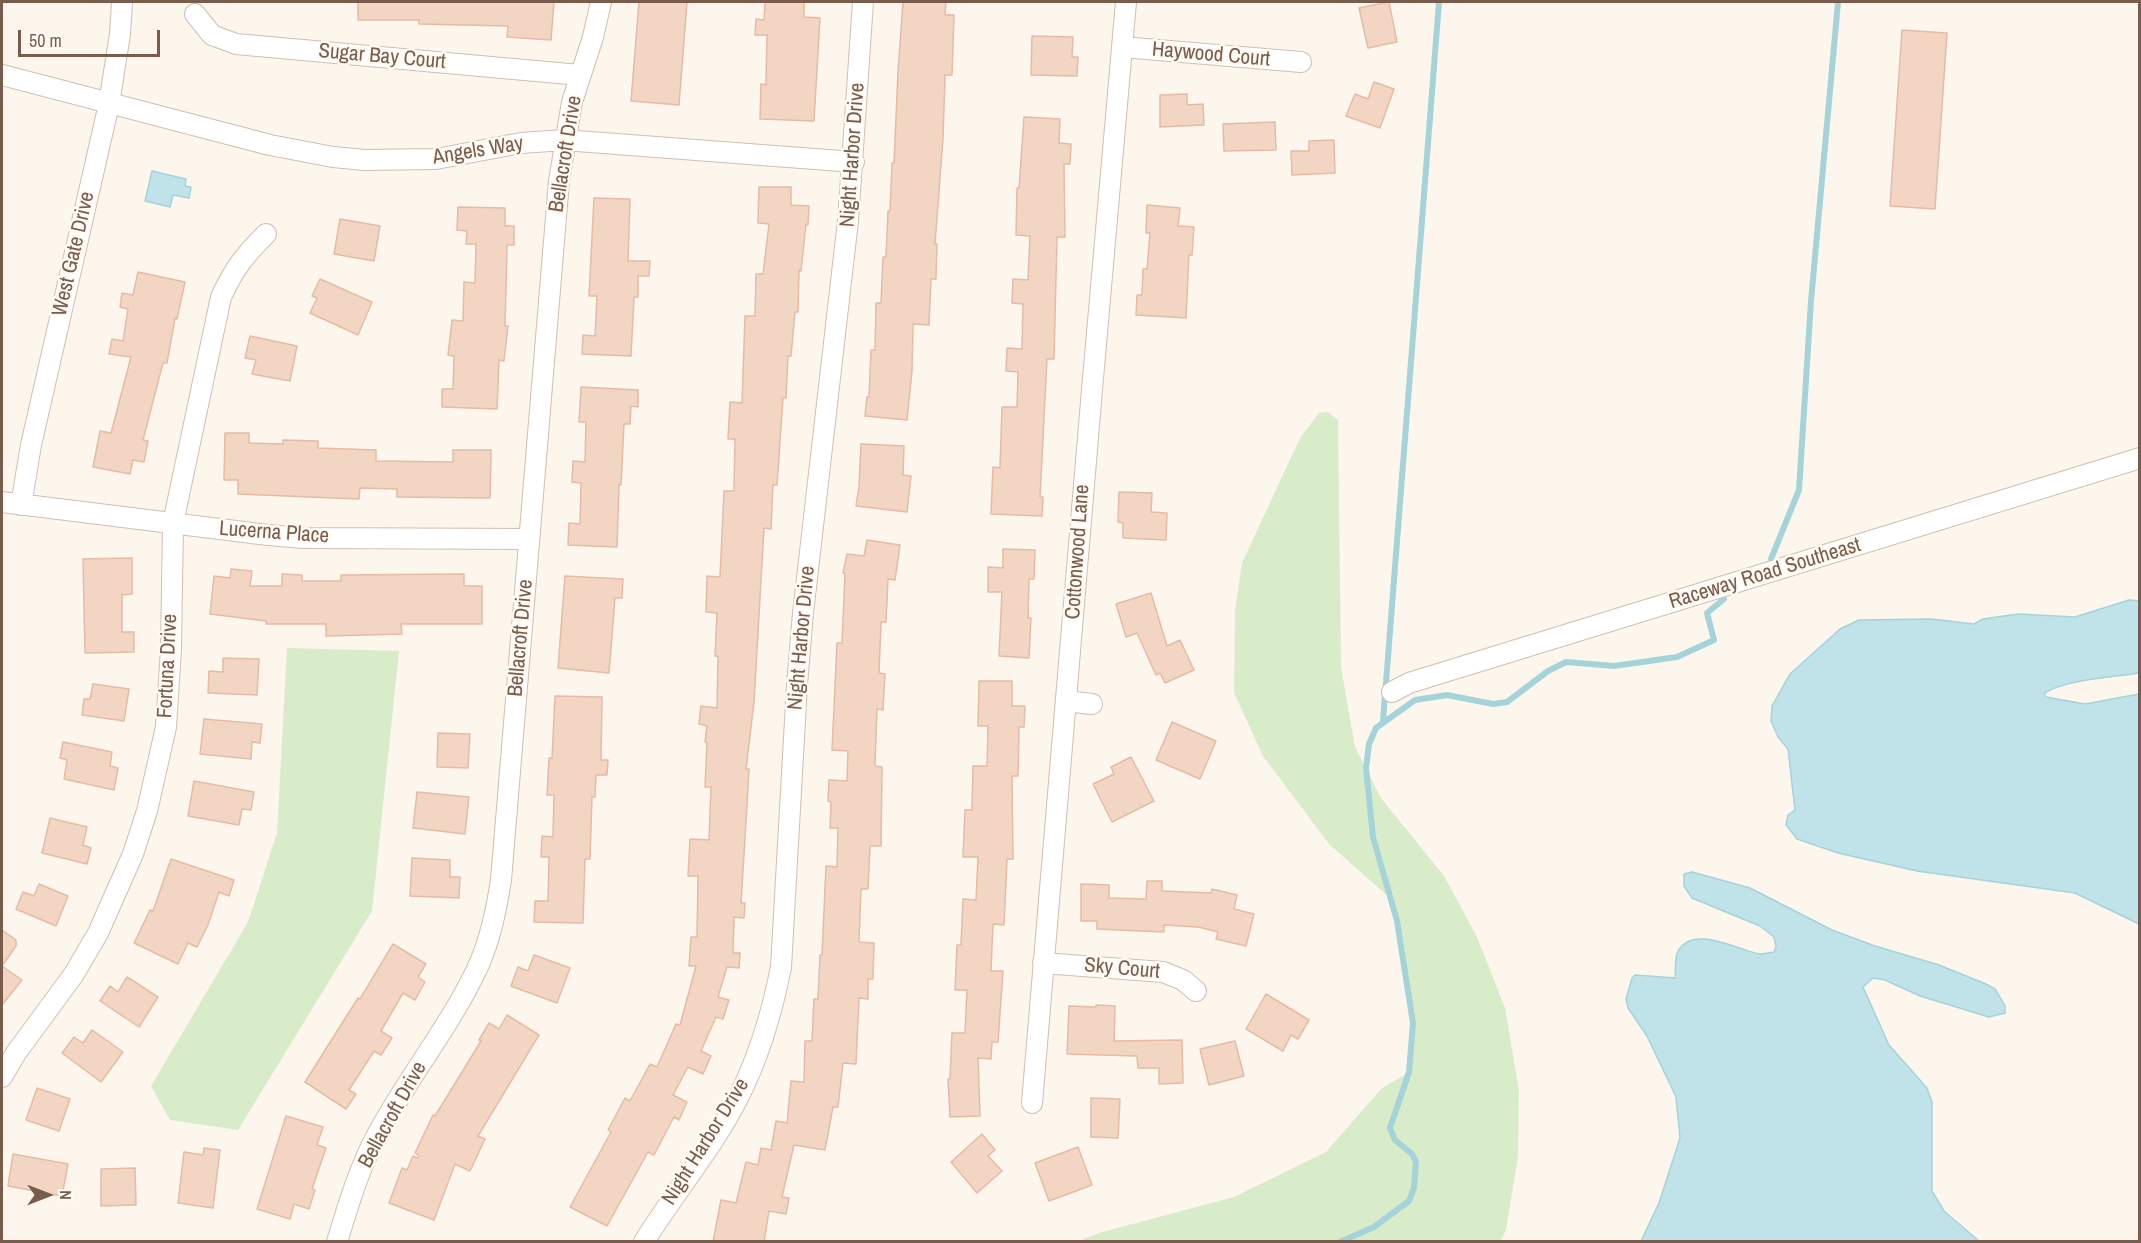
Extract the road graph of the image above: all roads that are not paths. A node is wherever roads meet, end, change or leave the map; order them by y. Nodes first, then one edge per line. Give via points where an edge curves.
1 (122, 2) edge
2 (601, 2) edge
3 (863, 2) edge
4 (1126, 2) edge
5 (195, 14) dead end
6 (1122, 47) junction
7 (1301, 62) dead end
8 (2, 75) edge
9 (580, 75) junction
10 (109, 104) junction
11 (564, 140) junction
12 (854, 162) junction
13 (266, 234) dead end
14 (2139, 459) edge
15 (2, 502) edge
16 (21, 505) junction
17 (173, 523) junction
18 (529, 539) junction
19 (1392, 692) dead end
20 (1066, 700) junction
21 (1092, 704) dead end
22 (1043, 963) junction
23 (1196, 991) dead end
24 (2, 1077) edge
25 (1032, 1103) dead end
26 (337, 1242) edge
27 (644, 1242) edge

1 - 10 street, West Gate Drive
2 - 9 street, Bellacroft Drive
3 - 12 street, Night Harbor Drive
4 - 6 street, Cottonwood Lane
5 - 9 street, Sugar Bay Court via 212,35 236,44
6 - 7 street, Haywood Court
6 - 20 street, Cottonwood Lane
8 - 10 street, Angels Way
9 - 11 street, Bellacroft Drive
10 - 11 street, Angels Way via 270,145 365,160 436,159 521,143
10 - 16 street, West Gate Drive via 31,444
11 - 12 street, Angels Way
11 - 18 street, Bellacroft Drive
12 - 27 street, Night Harbor Drive via 803,613 781,967 774,1002 737,1100
13 - 17 street, Fortuna Drive via 232,272 221,297
14 - 19 street, Raceway Road Southeast via 1420,680
15 - 16 street, Lucerna Place
16 - 17 street, Lucerna Place
17 - 18 street, Lucerna Place via 304,538
17 - 24 street, Fortuna Drive via 167,717 147,811 133,854 98,933
18 - 26 street, Bellacroft Drive via 495,915 477,970 376,1136
20 - 21 street
20 - 22 street, Cottonwood Lane
22 - 23 street, Sky Court via 1163,972 1183,980
22 - 25 street, Cottonwood Lane

